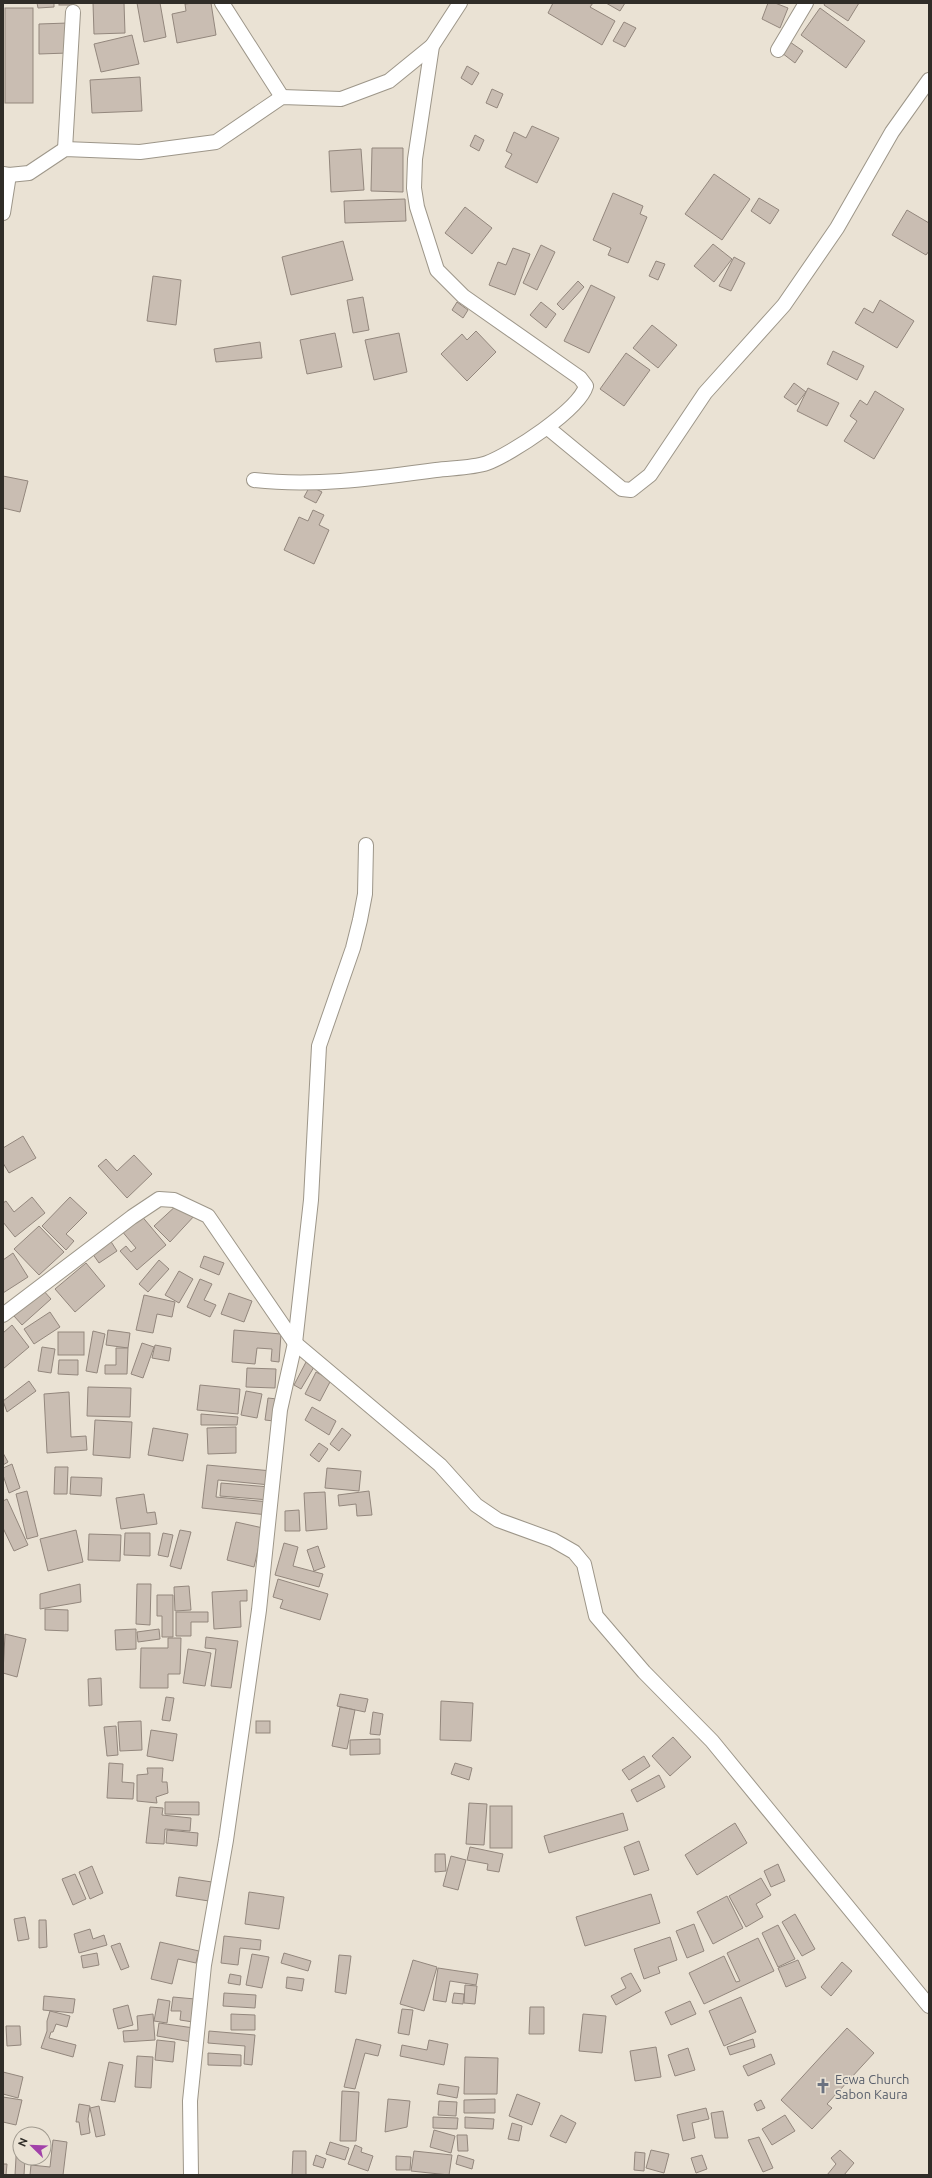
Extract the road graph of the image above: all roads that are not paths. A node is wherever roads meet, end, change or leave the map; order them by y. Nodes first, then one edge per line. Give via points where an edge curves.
1 (222, 3) edge
2 (460, 3) edge
3 (806, 3) edge
4 (73, 12) dead end
5 (432, 46) junction
6 (778, 50) dead end
7 (929, 80) edge
8 (282, 97) junction
9 (65, 149) junction
10 (6, 175) edge
11 (3, 213) edge
12 (548, 428) junction
13 (254, 480) dead end
14 (366, 844) dead end
15 (3, 1315) edge
16 (295, 1343) junction
17 (929, 2006) edge
18 (191, 2175) edge

1 - 8 street
2 - 5 street
3 - 6 street
4 - 9 street
5 - 8 street via 389,81 341,98
5 - 12 street via 415,159 414,188 417,207 437,270 463,296 580,378 586,386 583,395
7 - 12 street via 892,132 837,228 808,272 784,305 706,393 650,476 631,490 622,489
8 - 9 street via 216,142 140,152
9 - 10 street via 29,173
10 - 11 street
12 - 13 street via 486,463 351,480 287,484
14 - 16 street via 360,920 353,948 319,1046 310,1200
15 - 16 street via 132,1217 159,1199 174,1200 208,1216
16 - 17 street via 440,1465 476,1505 498,1520 553,1540 574,1552 584,1564 596,1616 644,1672 712,1741
16 - 18 street via 280,1410 259,1610 226,1840 204,1965 190,2101

